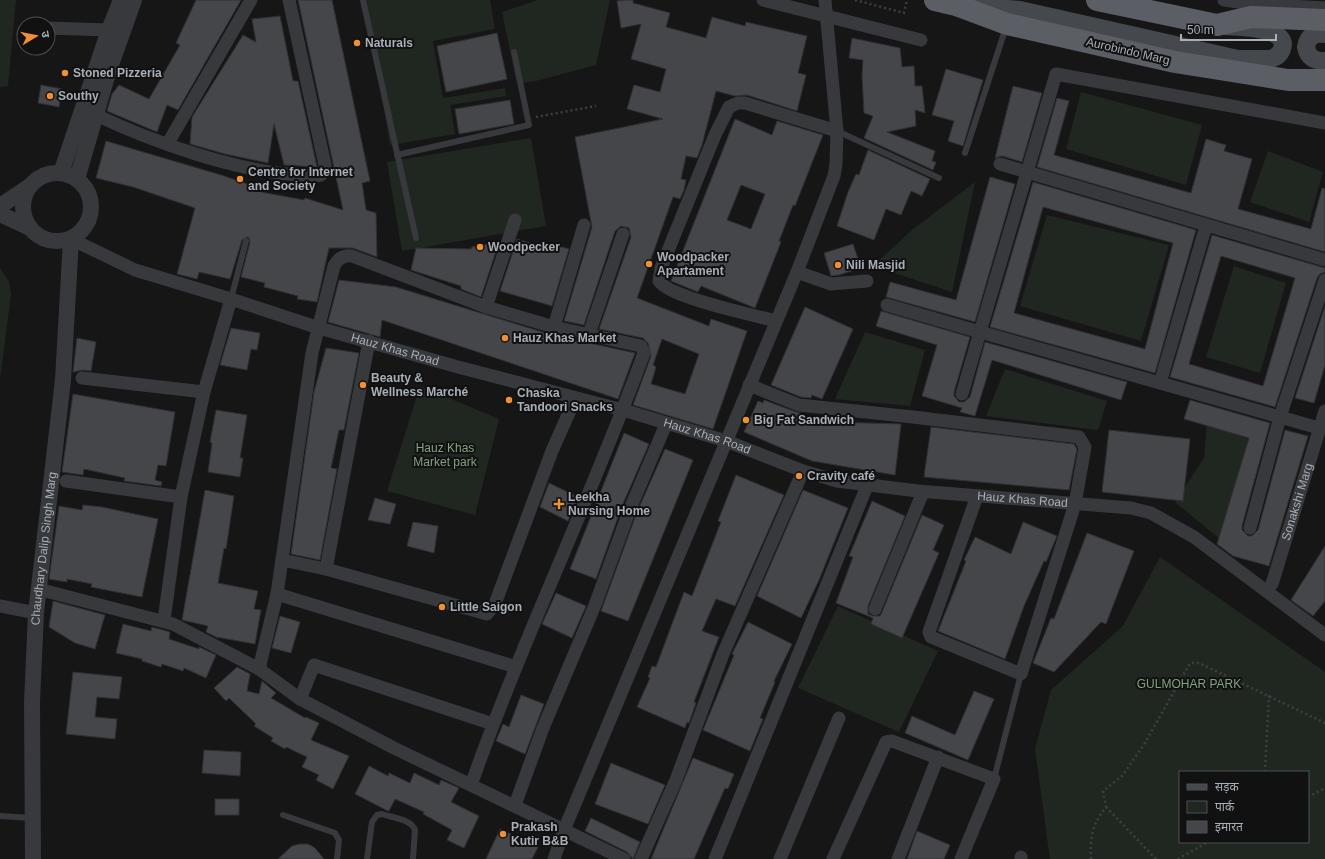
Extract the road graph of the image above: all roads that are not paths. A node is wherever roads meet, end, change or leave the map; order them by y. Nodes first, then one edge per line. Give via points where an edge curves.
1 (121, 0) edge
2 (134, 0) edge
3 (251, 0) edge
4 (289, 0) edge
5 (363, 0) edge
6 (763, 0) edge
7 (825, 0) edge
8 (935, 0) edge
9 (1097, 0) edge
10 (1224, 0) edge
11 (956, 5) junction
12 (1325, 8) edge
13 (827, 17) junction
14 (1325, 20) edge
15 (1007, 24) junction
16 (1217, 25) junction
17 (56, 28) edge
18 (109, 30) junction
19 (1325, 34) edge
20 (921, 40) dead end
21 (514, 52) dead end
22 (1325, 61) edge
23 (104, 65) junction
24 (1325, 80) edge
25 (96, 115) junction
26 (1325, 123) edge
27 (837, 131) junction
28 (168, 143) junction
29 (965, 153) dead end
30 (397, 155) junction
31 (1000, 164) dead end
32 (61, 173) junction
33 (1026, 173) junction
34 (939, 178) dead end
35 (76, 179) junction
36 (30, 186) junction
37 (0, 206) edge
38 (0, 214) edge
39 (515, 220) dead end
40 (584, 225) dead end
41 (1206, 226) junction
42 (30, 228) junction
43 (623, 234) dead end
44 (416, 238) dead end
45 (71, 239) junction
46 (246, 241) dead end
47 (1325, 260) edge
48 (797, 272) junction
49 (1325, 280) edge
50 (867, 281) dead end
51 (231, 299) junction
52 (887, 305) dead end
53 (486, 307) junction
54 (776, 321) junction
55 (554, 327) junction
56 (318, 328) junction
57 (980, 332) junction
58 (590, 334) junction
59 (369, 341) junction
60 (82, 378) dead end
61 (1160, 383) junction
62 (749, 385) junction
63 (204, 392) junction
64 (962, 394) dead end
65 (575, 399) junction
66 (623, 410) junction
67 (1325, 411) edge
68 (1280, 417) junction
69 (666, 424) junction
70 (1320, 428) junction
71 (726, 441) junction
72 (803, 471) junction
73 (66, 481) dead end
74 (867, 486) junction
75 (923, 492) junction
76 (977, 496) junction
77 (181, 497) junction
78 (1075, 504) junction
79 (1250, 528) dead end
80 (282, 560) junction
81 (326, 568) junction
82 (1270, 588) junction
83 (38, 589) junction
84 (277, 594) junction
85 (0, 606) edge
86 (875, 609) dead end
87 (36, 613) junction
88 (164, 620) junction
89 (1325, 635) edge
90 (516, 667) junction
91 (259, 669) junction
92 (1021, 674) junction
93 (300, 699) junction
94 (839, 718) dead end
95 (493, 724) junction
96 (938, 757) junction
97 (994, 779) junction
98 (471, 784) junction
99 (515, 805) junction
100 (283, 815) dead end
101 (0, 816) edge
102 (33, 818) junction
103 (564, 830) junction
104 (33, 859) edge
105 (337, 859) edge
106 (368, 859) edge
107 (413, 859) edge
108 (554, 859) edge
109 (624, 859) edge
110 (641, 859) edge
111 (715, 859) edge
112 (780, 859) edge
113 (833, 859) edge
114 (898, 859) edge
115 (962, 859) edge

1 - 18 street
2 - 23 street
3 - 28 street
4 - 28 street via 325,165 323,174 274,174 194,153
5 - 30 lane
6 - 13 street
7 - 13 street
8 - 11 highway, Aurobindo Marg
9 - 16 highway
10 - 12 street
11 - 15 highway, Aurobindo Marg
11 - 16 main road via 1020,10 1238,59 1271,59 1282,51 1283,42 1274,32
13 - 20 street
13 - 27 street
14 - 16 highway via 1251,17
15 - 24 highway, Aurobindo Marg via 1175,62 1288,80
15 - 29 lane
17 - 18 street
18 - 23 street
19 - 22 main road via 1313,35 1306,47 1313,60
21 - 30 lane via 529,125
23 - 25 street
23 - 32 street
25 - 28 street
25 - 35 street
26 - 33 street via 1056,74
27 - 34 lane
27 - 48 street via 834,176
27 - 54 street via 745,103 729,107 715,135 661,268 659,281 666,288 699,301
30 - 44 lane
31 - 33 street
32 - 35 street
32 - 36 street via 44,176
33 - 41 street
33 - 57 street
35 - 45 street via 84,186 92,205 86,226
36 - 37 street
36 - 42 street via 23,207
38 - 42 street
39 - 53 street
40 - 55 street
41 - 47 street
41 - 61 street
42 - 45 street via 38,236 48,240 60,242
43 - 58 street
45 - 51 street, Hauz Khas Road via 135,270
45 - 83 street, Chaudhary Dalip Singh Marg via 63,380
46 - 51 lane
48 - 50 street via 831,284
48 - 54 street
49 - 68 street
51 - 56 street, Hauz Khas Road
51 - 63 street
52 - 57 street
53 - 55 street
53 - 56 street via 348,256 337,260 334,266
54 - 62 street
55 - 58 street
56 - 59 street, Hauz Khas Road
56 - 80 street
57 - 61 street
57 - 64 street
58 - 66 street via 643,348 644,353
59 - 65 street, Hauz Khas Road
59 - 81 street
60 - 63 street
61 - 68 street
62 - 71 street
62 - 78 street via 799,405 1080,437 1085,447
63 - 77 street
65 - 66 street, Hauz Khas Road
65 - 81 street via 552,451 490,612 479,613
66 - 69 street, Hauz Khas Road
66 - 90 street
67 - 70 street, Sonakshi Marg
68 - 70 street
68 - 79 street
69 - 71 street, Hauz Khas Road
69 - 99 street via 630,509 595,605 543,728
70 - 82 street, Sonakshi Marg
71 - 72 street, Hauz Khas Road
71 - 103 street
72 - 74 street, Hauz Khas Road
72 - 110 street via 723,654 676,780
73 - 77 street
74 - 75 street, Hauz Khas Road
74 - 111 street
75 - 76 street, Hauz Khas Road
75 - 86 street
76 - 78 street, Hauz Khas Road
76 - 92 street via 929,632 931,637
77 - 88 street
78 - 82 street, Hauz Khas Road via 1131,508 1151,513 1194,537
78 - 92 street
80 - 81 street
80 - 84 street
82 - 89 street, Hauz Khas Road
83 - 87 street, Chaudhary Dalip Singh Marg
83 - 88 street
84 - 90 street
84 - 91 street
85 - 87 street
87 - 102 street, Chaudhary Dalip Singh Marg via 32,702
88 - 91 street
90 - 95 street
91 - 93 street
92 - 97 lane
93 - 95 street via 314,665
93 - 98 street via 394,748
94 - 112 street
95 - 98 street
96 - 97 street
96 - 113 street via 895,741 886,742
96 - 114 street
97 - 115 street
98 - 99 street
99 - 103 street
100 - 105 lane via 335,833 339,840
101 - 102 lane
102 - 104 street, Chaudhary Dalip Singh Marg
103 - 108 street
103 - 109 street
106 - 107 lane via 372,822 382,814 414,826

